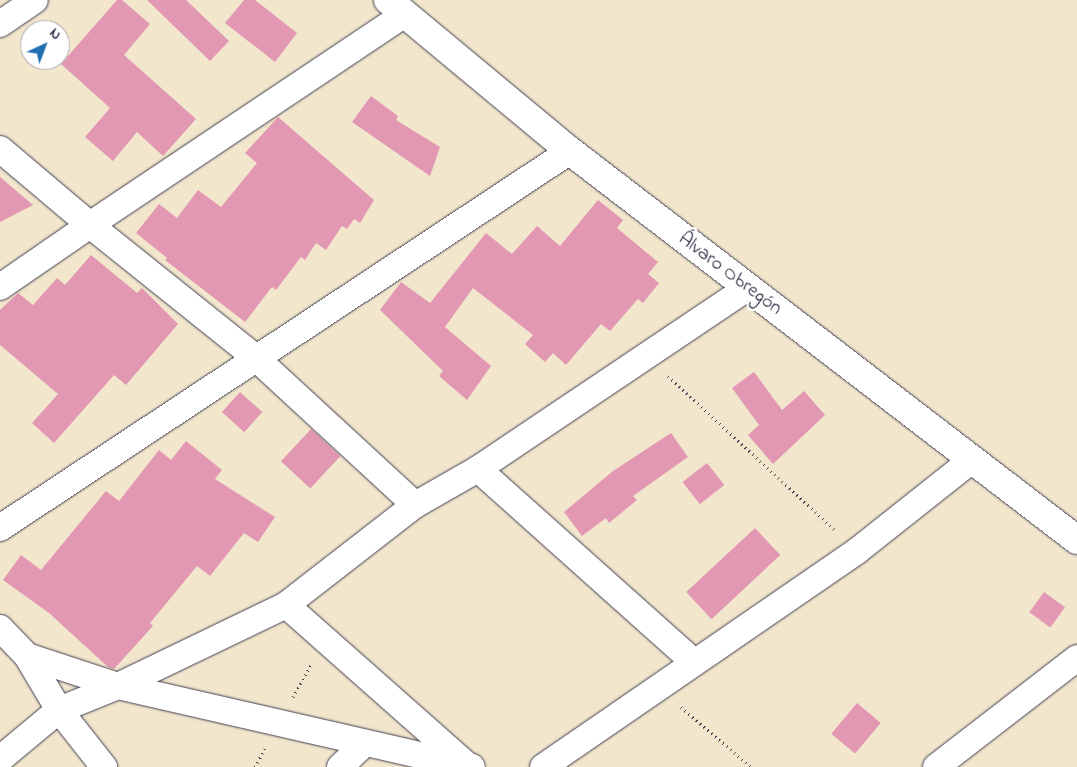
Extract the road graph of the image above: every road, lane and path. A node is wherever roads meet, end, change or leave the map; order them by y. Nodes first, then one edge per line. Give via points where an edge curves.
1 (35, 0) edge
2 (396, 7) edge
3 (0, 24) edge
4 (0, 149) edge
5 (570, 151) junction
6 (90, 225) junction
7 (0, 287) edge
8 (747, 288) junction
9 (647, 357) junction
10 (257, 359) junction
11 (973, 459) junction
12 (478, 468) junction
13 (415, 505) junction
14 (0, 528) edge
15 (1077, 540) edge
16 (857, 551) junction
17 (286, 605) junction
18 (0, 628) edge
19 (27, 656) junction
20 (1077, 658) edge
21 (694, 662) junction
22 (118, 686) junction
23 (658, 687) junction
24 (59, 710) junction
25 (364, 744) junction
26 (0, 759) edge
27 (468, 766) edge
28 (104, 767) edge
29 (340, 767) edge
30 (472, 767) edge
31 (543, 767) edge
32 (751, 767) edge
33 (936, 767) edge

1 - 3 street
2 - 5 street, Álvaro Obregón
2 - 6 street
4 - 6 street
5 - 8 street, Álvaro Obregón
5 - 10 street
6 - 7 street
6 - 10 street
8 - 9 street
8 - 11 street, Álvaro Obregón
9 - 12 street
9 - 16 path
10 - 13 street
10 - 14 street
11 - 15 street, Álvaro Obregón
11 - 16 street
12 - 13 street
12 - 21 street
13 - 17 street
16 - 21 street
17 - 22 street
17 - 27 street
18 - 19 street
19 - 22 street
19 - 24 street
20 - 33 street
21 - 23 street
22 - 24 street
22 - 25 street
23 - 31 street
23 - 32 path
24 - 26 street
24 - 28 street
25 - 27 street
25 - 29 street
27 - 30 street

